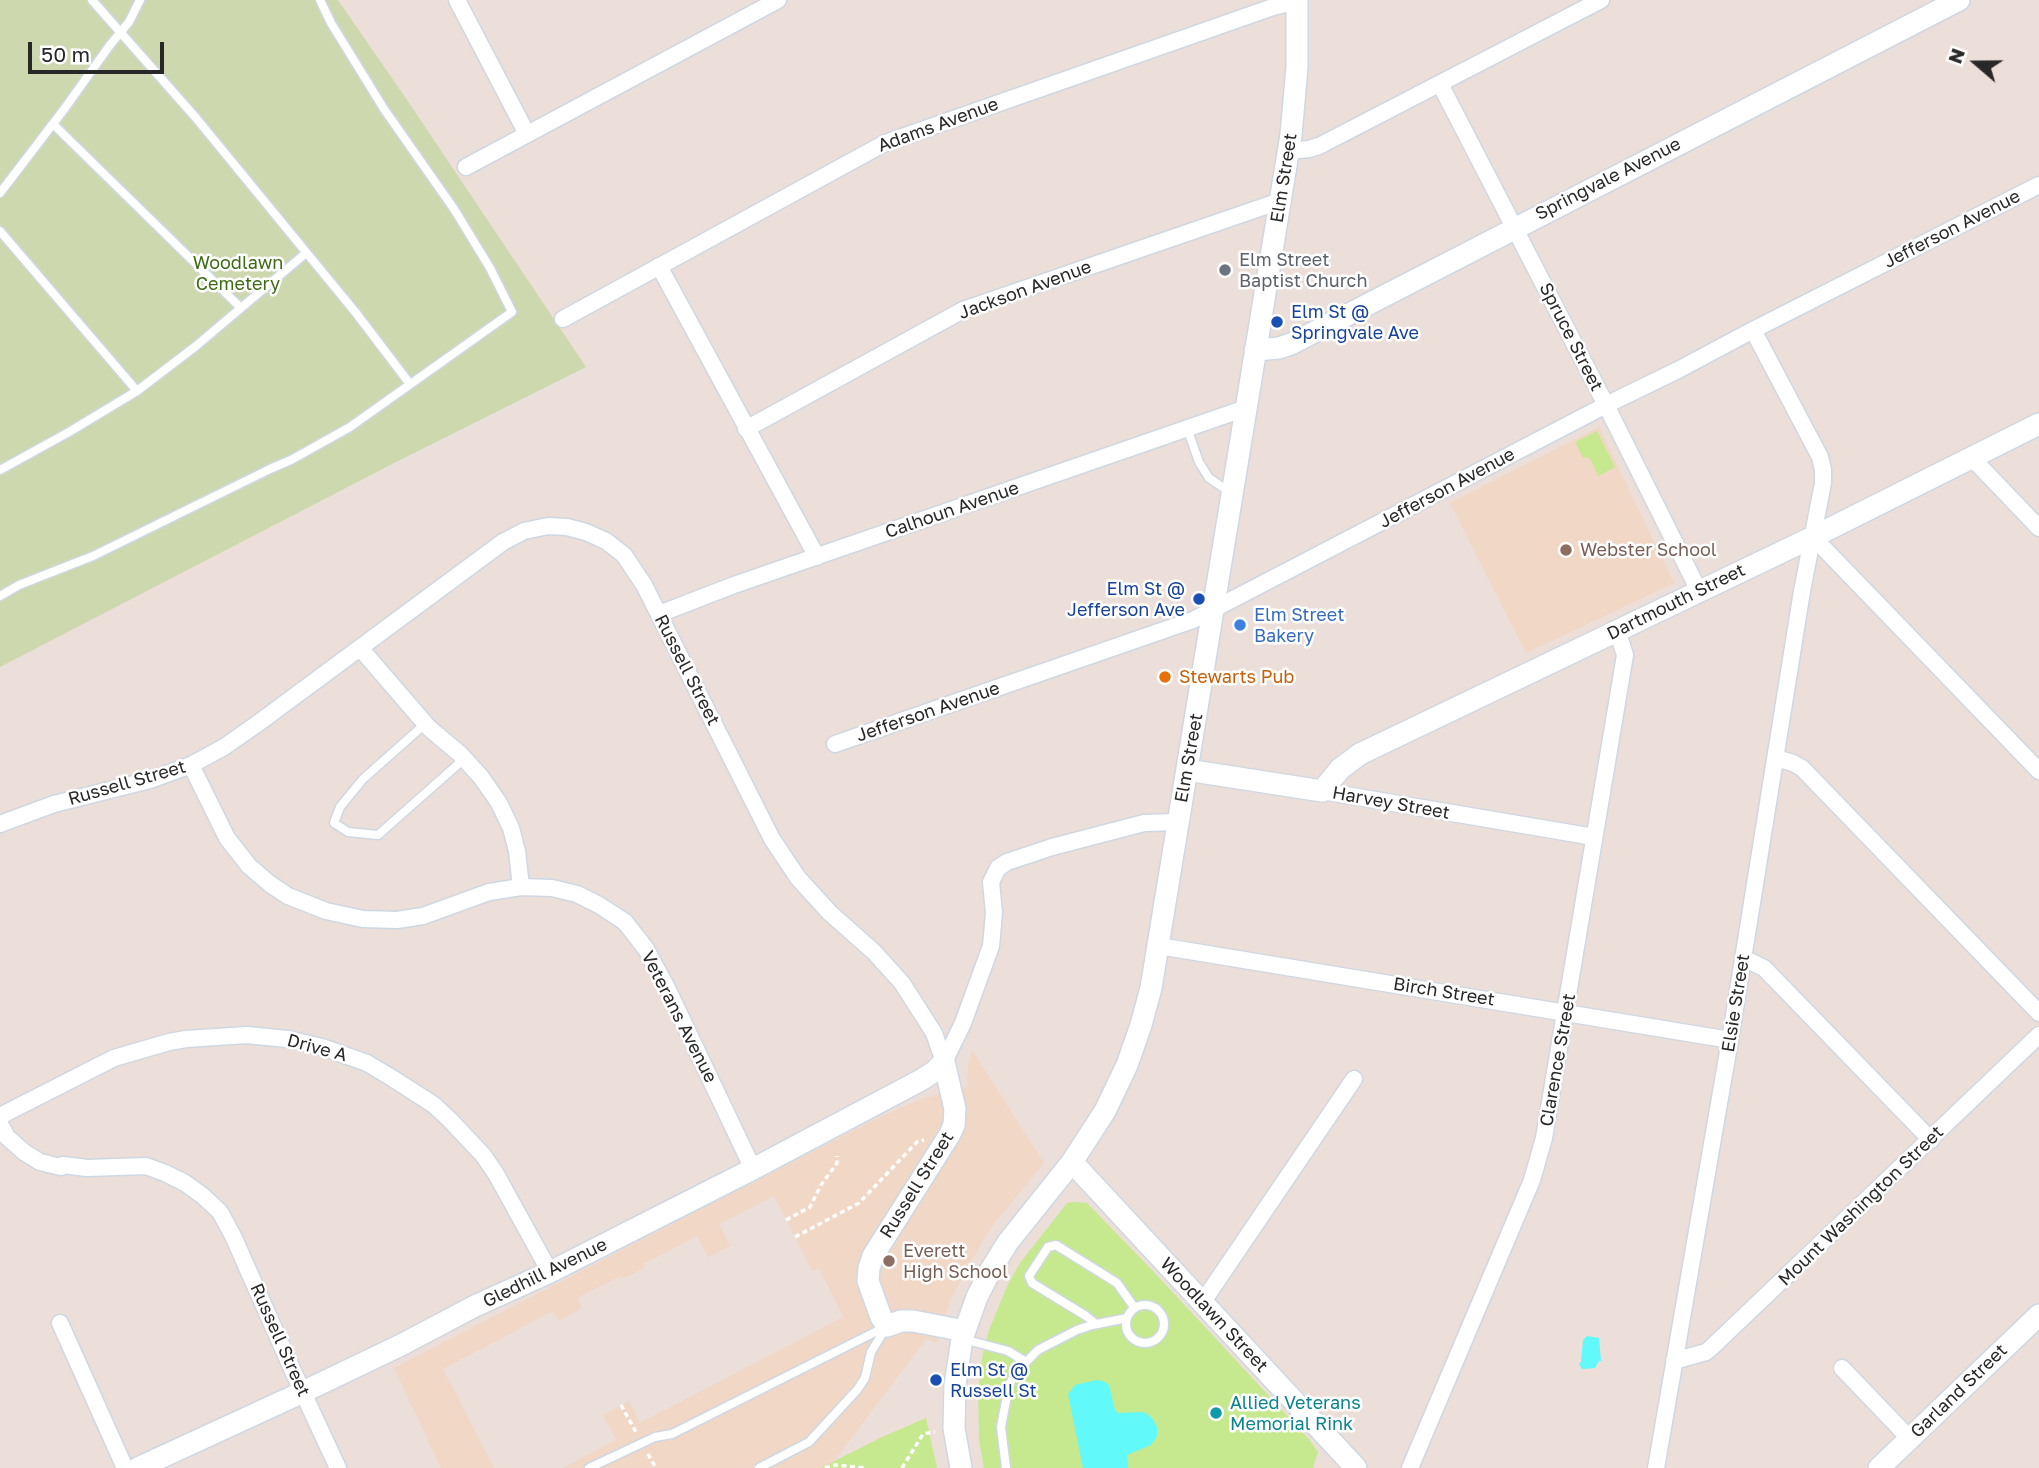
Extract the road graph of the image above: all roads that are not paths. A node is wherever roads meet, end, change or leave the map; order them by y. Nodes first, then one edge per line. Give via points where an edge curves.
1 (92, 0) edge
2 (140, 0) edge
3 (320, 0) edge
4 (457, 0) edge
5 (778, 0) edge
6 (1297, 0) edge
7 (1601, 0) edge
8 (1959, 0) edge
9 (120, 33) junction
10 (1440, 84) junction
11 (53, 124) junction
12 (527, 134) junction
13 (1288, 151) junction
14 (466, 167) dead end
15 (2039, 185) edge
16 (0, 192) edge
17 (1280, 201) junction
18 (1514, 227) junction
19 (0, 230) edge
20 (306, 253) junction
21 (659, 266) junction
22 (241, 308) junction
23 (563, 318) dead end
24 (1754, 330) junction
25 (1255, 350) junction
26 (410, 384) junction
27 (136, 391) junction
28 (1606, 405) junction
29 (1246, 408) junction
30 (2039, 424) edge
31 (1187, 428) junction
32 (746, 429) junction
33 (1971, 457) junction
34 (0, 470) edge
35 (1233, 494) junction
36 (2039, 528) edge
37 (1813, 537) junction
38 (817, 557) junction
39 (1699, 591) junction
40 (0, 596) edge
41 (1214, 608) junction
42 (659, 614) junction
43 (1617, 630) junction
44 (360, 648) junction
45 (425, 724) junction
46 (835, 744) dead end
47 (464, 758) junction
48 (1776, 758) junction
49 (191, 765) junction
50 (1187, 770) junction
51 (2039, 771) edge
52 (1322, 791) junction
53 (1178, 822) junction
54 (0, 824) edge
55 (1594, 837) junction
56 (521, 887) junction
57 (1158, 946) junction
58 (1743, 958) junction
59 (1566, 1012) junction
60 (2039, 1013) edge
61 (2039, 1035) edge
62 (1730, 1040) junction
63 (944, 1062) junction
64 (1354, 1079) dead end
65 (0, 1116) edge
66 (0, 1124) edge
67 (1931, 1140) junction
68 (1072, 1163) junction
69 (753, 1169) junction
70 (550, 1272) junction
71 (1202, 1303) junction
72 (1135, 1307) junction
73 (2039, 1315) edge
74 (1127, 1318) junction
75 (60, 1323) dead end
76 (1096, 1324) junction
77 (887, 1326) junction
78 (963, 1335) junction
79 (1674, 1361) junction
80 (1026, 1362) junction
81 (1842, 1368) dead end
82 (303, 1392) junction
83 (1910, 1439) junction
84 (125, 1468) edge
85 (138, 1468) edge
86 (338, 1468) edge
87 (589, 1468) edge
88 (759, 1468) edge
89 (961, 1468) edge
90 (1006, 1468) edge
91 (1356, 1468) edge
92 (1410, 1468) edge
93 (1656, 1468) edge
94 (1879, 1468) edge

1 - 9 lane
2 - 9 lane
3 - 26 lane via 384,109 476,244 512,312
4 - 12 street
5 - 12 street
6 - 13 street, Elm Street via 1297,67
6 - 21 street, Adams Avenue via 889,141
7 - 10 street
8 - 18 street, Springvale Avenue
9 - 11 lane
9 - 20 lane
10 - 13 street via 1319,145
10 - 18 street, Spruce Street
11 - 16 lane
11 - 22 lane
12 - 14 street
13 - 17 street, Elm Street
15 - 24 street, Jefferson Avenue
17 - 25 street, Elm Street
17 - 32 street, Jackson Avenue via 963,310
18 - 25 street, Springvale Avenue via 1291,344
18 - 28 street, Spruce Street
19 - 27 lane
20 - 22 lane
20 - 26 lane
21 - 23 street, Adams Avenue
21 - 32 street
22 - 27 lane
24 - 28 street, Jefferson Avenue
24 - 37 street, Elsie Street via 1821,463 1823,483
25 - 29 street, Elm Street
26 - 40 lane via 350,427 291,460
27 - 34 lane
28 - 39 street, Spruce Street
28 - 41 street, Jefferson Avenue
29 - 31 street, Calhoun Avenue
29 - 35 street, Elm Street
30 - 33 street, Dartmouth Street
31 - 35 lane via 1209,478
31 - 38 street, Calhoun Avenue
32 - 38 street
33 - 36 street
33 - 37 street, Dartmouth Street
35 - 41 street, Elm Street
37 - 39 street, Dartmouth Street
37 - 48 street, Elsie Street
37 - 51 street
38 - 42 street, Calhoun Avenue
39 - 43 street, Dartmouth Street
41 - 46 street, Jefferson Avenue via 1189,621
41 - 50 street, Elm Street
42 - 44 street, Russell Street via 624,555 586,531 548,526 503,542
42 - 63 street, Russell Street via 772,839 805,886 902,983 934,1033
43 - 52 street, Dartmouth Street via 1360,754
43 - 55 street, Clarence Street via 1625,654
44 - 45 street
44 - 49 street, Russell Street via 246,732
45 - 47 street
45 - 47 lane via 363,779 340,807 334,823 348,832 378,835
47 - 56 street via 481,776 511,828
48 - 58 street, Elsie Street
48 - 60 street via 1802,768
49 - 54 street, Russell Street
49 - 56 street, Veterans Avenue via 226,838 249,866 296,900 363,919 397,920
50 - 52 street, Harvey Street
50 - 53 street, Elm Street
52 - 55 street, Harvey Street
53 - 57 street, Elm Street
53 - 63 street via 1144,823 1052,847 998,868 991,882 995,913 990,946
55 - 59 street, Clarence Street
56 - 69 street, Veterans Avenue via 577,894 625,922 666,986
57 - 59 street, Birch Street
57 - 68 street, Elm Street via 1147,1006 1127,1065
58 - 62 street, Elsie Street
58 - 67 street via 1764,968
59 - 62 street, Birch Street
59 - 92 street, Clarence Street via 1532,1180
61 - 67 street, Mount Washington Street
62 - 79 street, Elsie Street
63 - 69 street, Gledhill Avenue via 921,1080
63 - 77 street, Russell Street via 955,1112 953,1128 878,1246 869,1268 870,1290
64 - 71 street
65 - 70 street, Drive A via 114,1058 169,1042 247,1035 322,1046 383,1073 450,1120 496,1174
66 - 82 street, Russell Street via 7,1137 40,1161 61,1167 146,1166 203,1196 220,1212 233,1236
67 - 79 street, Mount Washington Street via 1713,1346
68 - 71 street, Woodlawn Street
68 - 78 street, Elm Street via 996,1260
69 - 70 street, Gledhill Avenue
70 - 82 street, Gledhill Avenue
71 - 91 street, Woodlawn Street
72 - 74 lane
72 - 74 lane via 1147,1304 1160,1310 1165,1322 1161,1335 1150,1343 1137,1341 1127,1332
72 - 76 lane via 1117,1283 1056,1245 1048,1247 1029,1276 1032,1283
73 - 83 street, Garland Street
74 - 76 lane
75 - 84 street
76 - 80 lane via 1038,1350
77 - 78 street via 913,1321
77 - 87 lane via 672,1434 655,1437
77 - 88 lane via 871,1352 862,1384 849,1400 809,1442
78 - 80 lane via 1008,1350
78 - 89 street, Elm Street via 954,1428
79 - 93 street, Elsie Street
80 - 90 lane via 1009,1385 1001,1427
81 - 83 street
82 - 85 street, Gledhill Avenue
82 - 86 street, Russell Street
83 - 94 street, Garland Street

